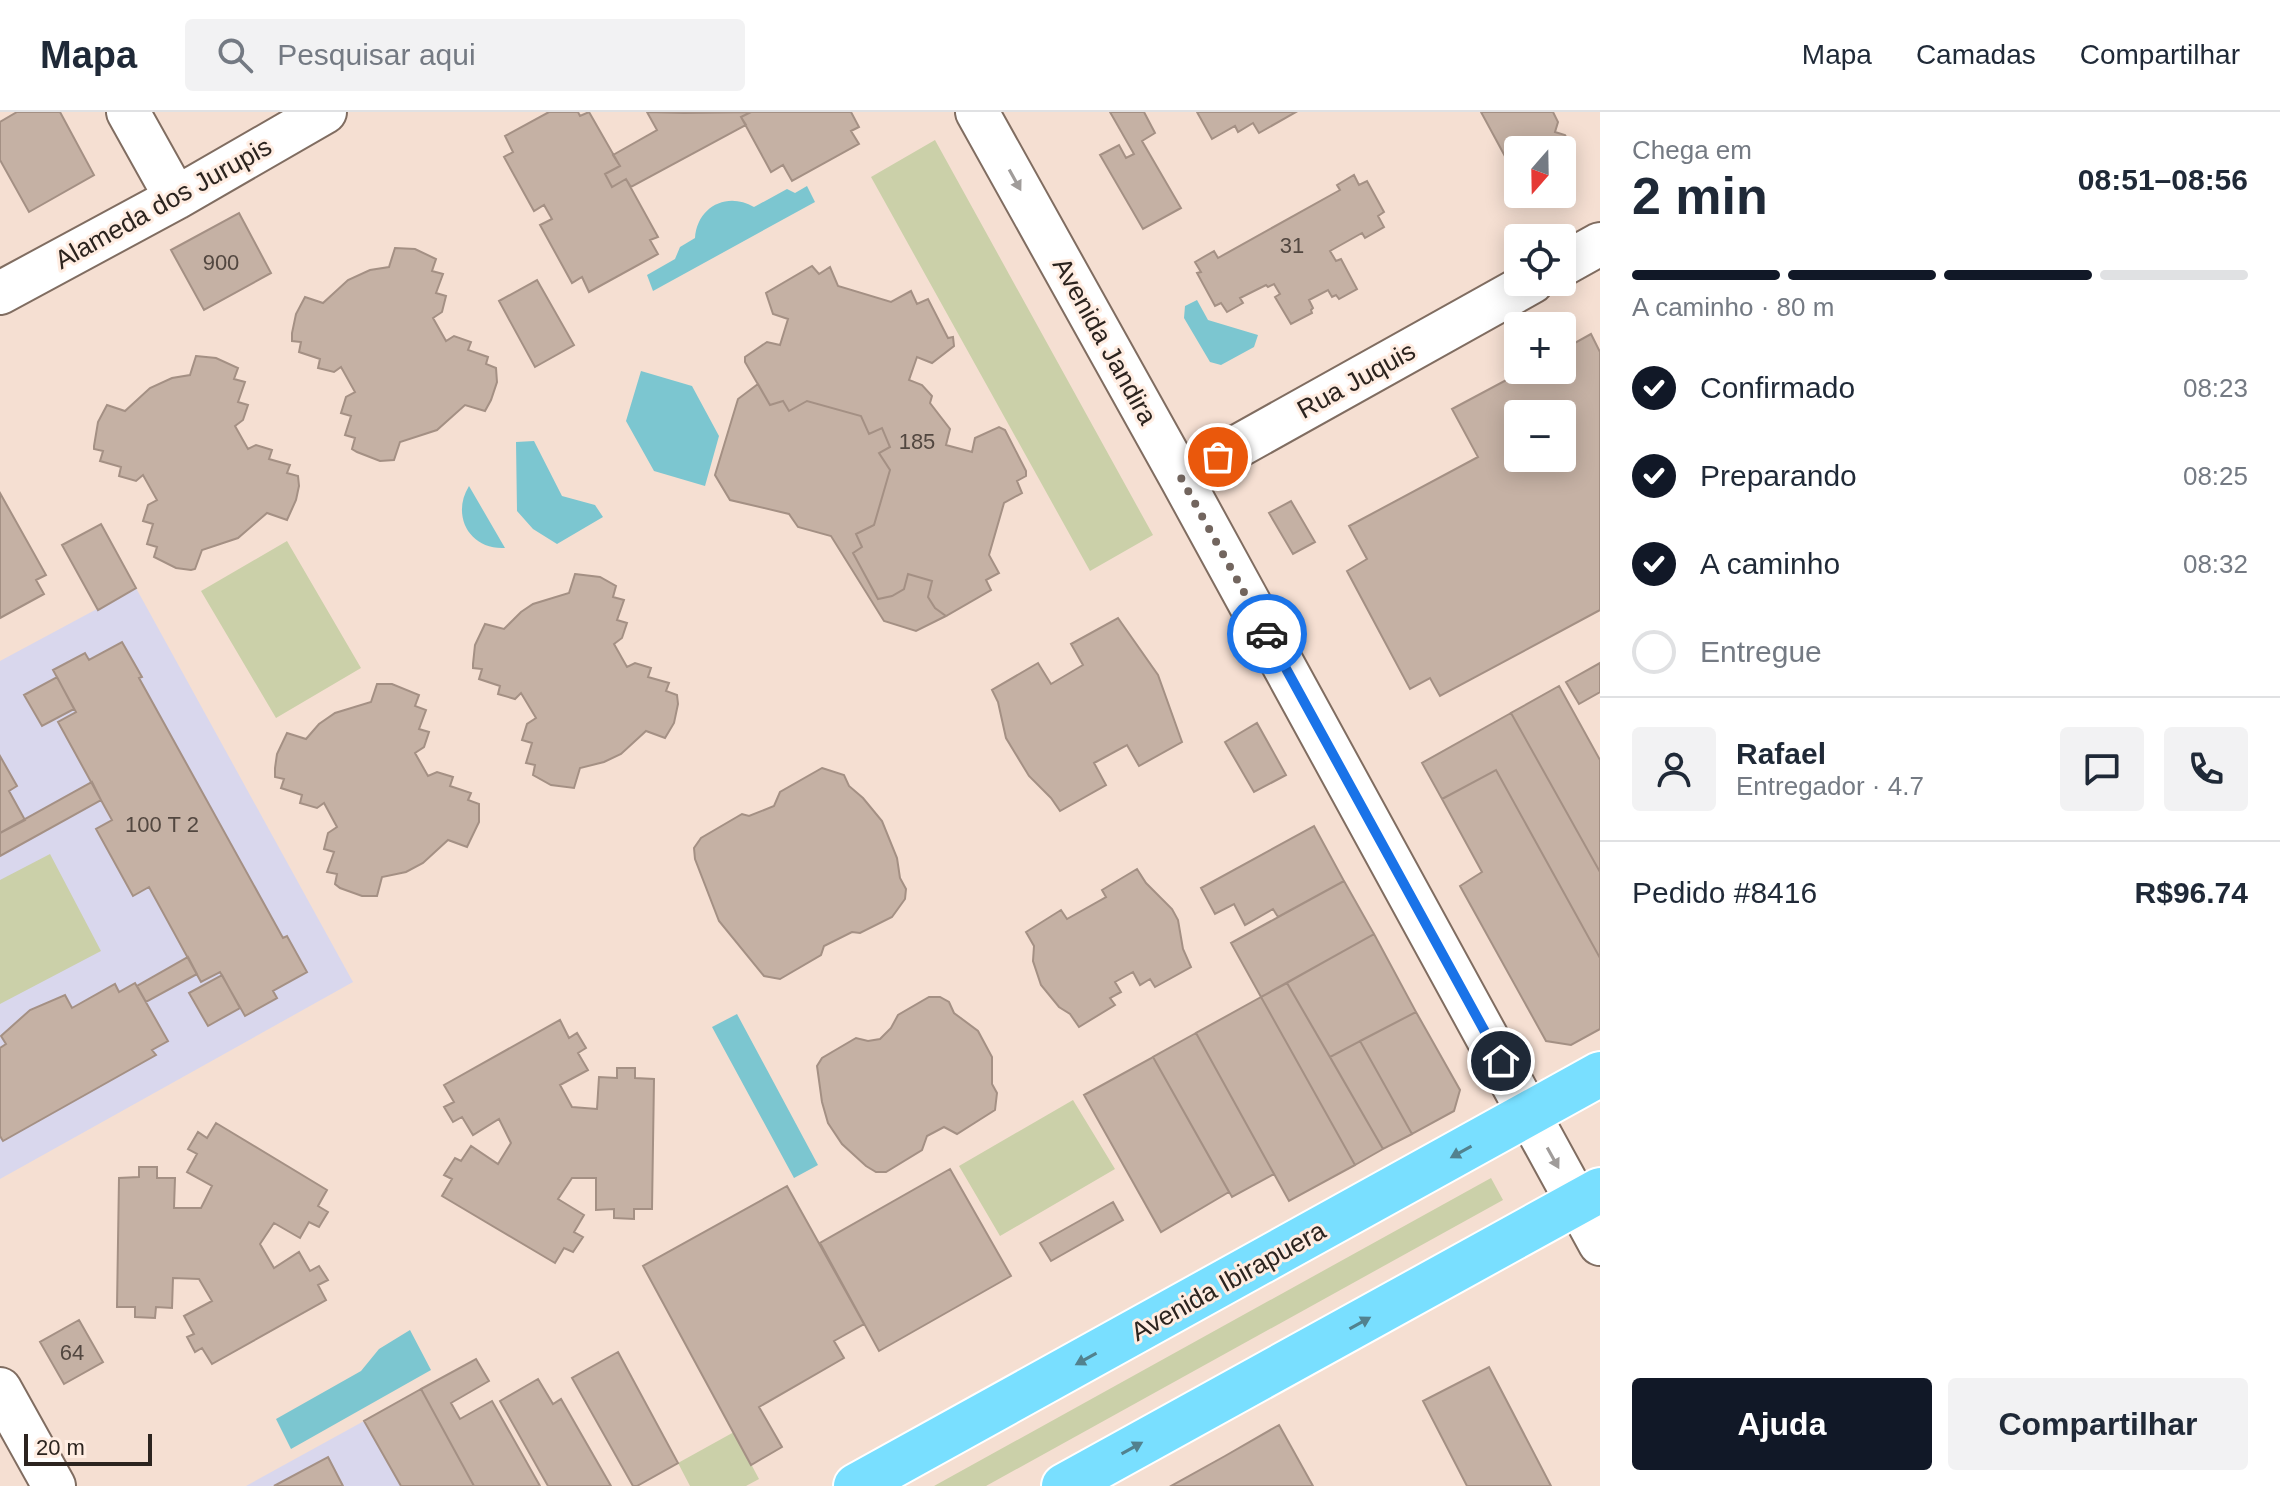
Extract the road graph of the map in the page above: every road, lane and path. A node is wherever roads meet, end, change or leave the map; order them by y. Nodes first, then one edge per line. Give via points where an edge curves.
1 (128, 112) edge
2 (325, 112) edge
3 (977, 112) edge
4 (176, 198) junction
5 (1600, 244) edge
6 (1576, 257) edge
7 (0, 293) edge
8 (1507, 296) edge
9 (1181, 478) junction
10 (1600, 1074) edge
11 (1528, 1114) junction
12 (1588, 1196) edge
13 (1600, 1244) edge
14 (0, 1389) edge
15 (54, 1486) edge
16 (856, 1486) edge
17 (1064, 1486) edge

1 - 4 street
2 - 4 street, Alameda dos Jurupis
3 -> 9 street, Avenida Jandira
4 - 7 street, Alameda dos Jurupis
5 - 6 street
8 - 9 street, Rua Juquis
9 - 11 street, Avenida Jandira
10 - 11 main road, Avenida Ibirapuera
11 -> 12 street, Avenida Jandira
11 -> 16 main road, Avenida Ibirapuera
12 - 13 street, Avenida Jandira
17 -> 12 main road
14 - 15 street

